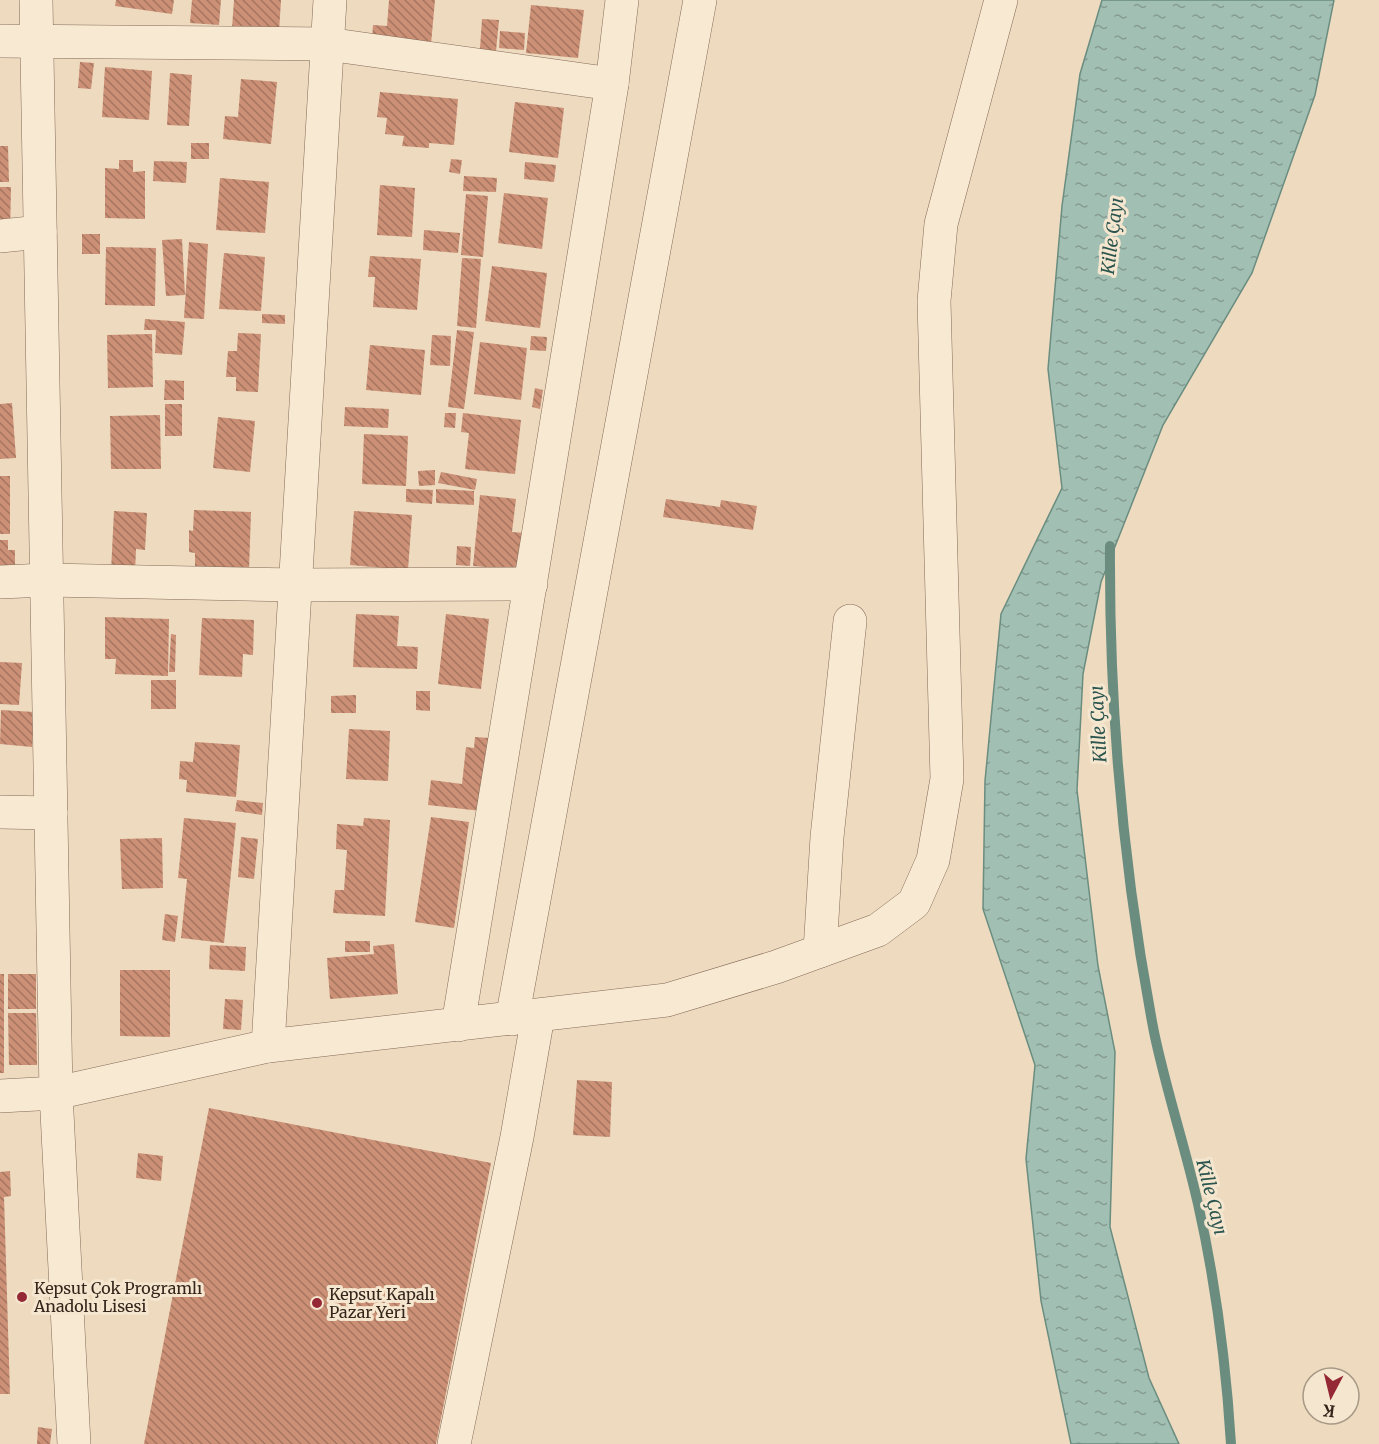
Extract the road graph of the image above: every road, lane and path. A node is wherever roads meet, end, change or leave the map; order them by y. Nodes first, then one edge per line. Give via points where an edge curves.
1 (36, 0) edge
2 (330, 0) edge
3 (621, 0) edge
4 (700, 0) edge
5 (1001, 0) edge
6 (0, 41) edge
7 (36, 42) junction
8 (327, 44) junction
9 (612, 84) junction
10 (40, 232) junction
11 (0, 236) edge
12 (46, 580) junction
13 (0, 582) edge
14 (531, 584) junction
15 (295, 585) junction
16 (850, 621) dead end
17 (0, 813) edge
18 (51, 813) junction
19 (820, 951) junction
20 (525, 1017) junction
21 (458, 1025) junction
22 (268, 1046) junction
23 (56, 1093) junction
24 (0, 1096) edge
25 (74, 1444) edge
26 (454, 1444) edge

1 - 7 street
2 - 8 street
3 - 9 street
4 - 20 street
5 - 19 street via 941,224 934,301 947,779 933,860 914,903 878,930
6 - 7 street
7 - 8 street
7 - 10 street
8 - 9 street
8 - 15 street
9 - 14 street
10 - 11 street
10 - 12 street
12 - 13 street
12 - 15 street
12 - 18 street
14 - 15 street
14 - 21 street
15 - 22 street
16 - 19 street via 827,837
17 - 18 street
18 - 23 street
19 - 20 street via 667,1000
20 - 21 street
20 - 26 street via 517,1137
21 - 22 street
22 - 23 street
23 - 24 street
23 - 25 street

